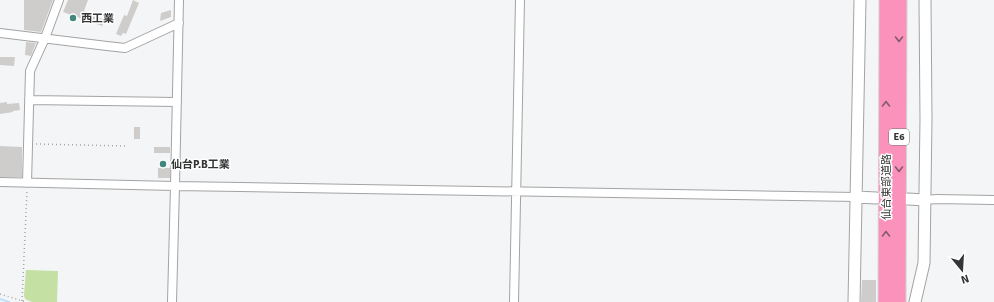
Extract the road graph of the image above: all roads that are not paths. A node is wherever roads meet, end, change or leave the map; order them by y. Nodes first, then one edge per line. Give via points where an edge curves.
1 (59, 0) edge
2 (179, 0) edge
3 (520, 0) edge
4 (860, 0) edge
5 (887, 0) edge
6 (899, 0) edge
7 (925, 0) edge
8 (179, 23) junction
9 (0, 32) edge
10 (45, 38) junction
11 (29, 100) junction
12 (177, 102) junction
13 (0, 182) edge
14 (27, 183) junction
15 (175, 186) junction
16 (516, 191) junction
17 (856, 197) junction
18 (876, 198) dead end
19 (908, 199) dead end
20 (925, 200) junction
21 (994, 200) edge
22 (892, 273) junction
23 (172, 302) edge
24 (514, 302) edge
25 (854, 302) edge
26 (886, 302) edge
27 (898, 302) edge
28 (915, 302) edge

1 - 10 street
2 - 8 street
3 - 16 street
4 - 17 street
22 -> 5 highway, 仙台東部道路 / E6
6 -> 22 highway, 仙台東部道路 / E6
7 - 20 street
8 - 10 street via 125,48
8 - 12 street
9 - 10 street
10 - 11 street via 30,71
11 - 12 street
11 - 14 street
12 - 15 street
13 - 14 street
14 - 15 street
15 - 16 street
15 - 23 street
16 - 17 street
16 - 24 street
17 - 18 street
17 - 25 street
19 - 20 street
20 - 21 street
20 - 28 street via 924,263
22 - 26 highway, 仙台東部道路 / E6
22 - 27 highway, 仙台東部道路 / E6

